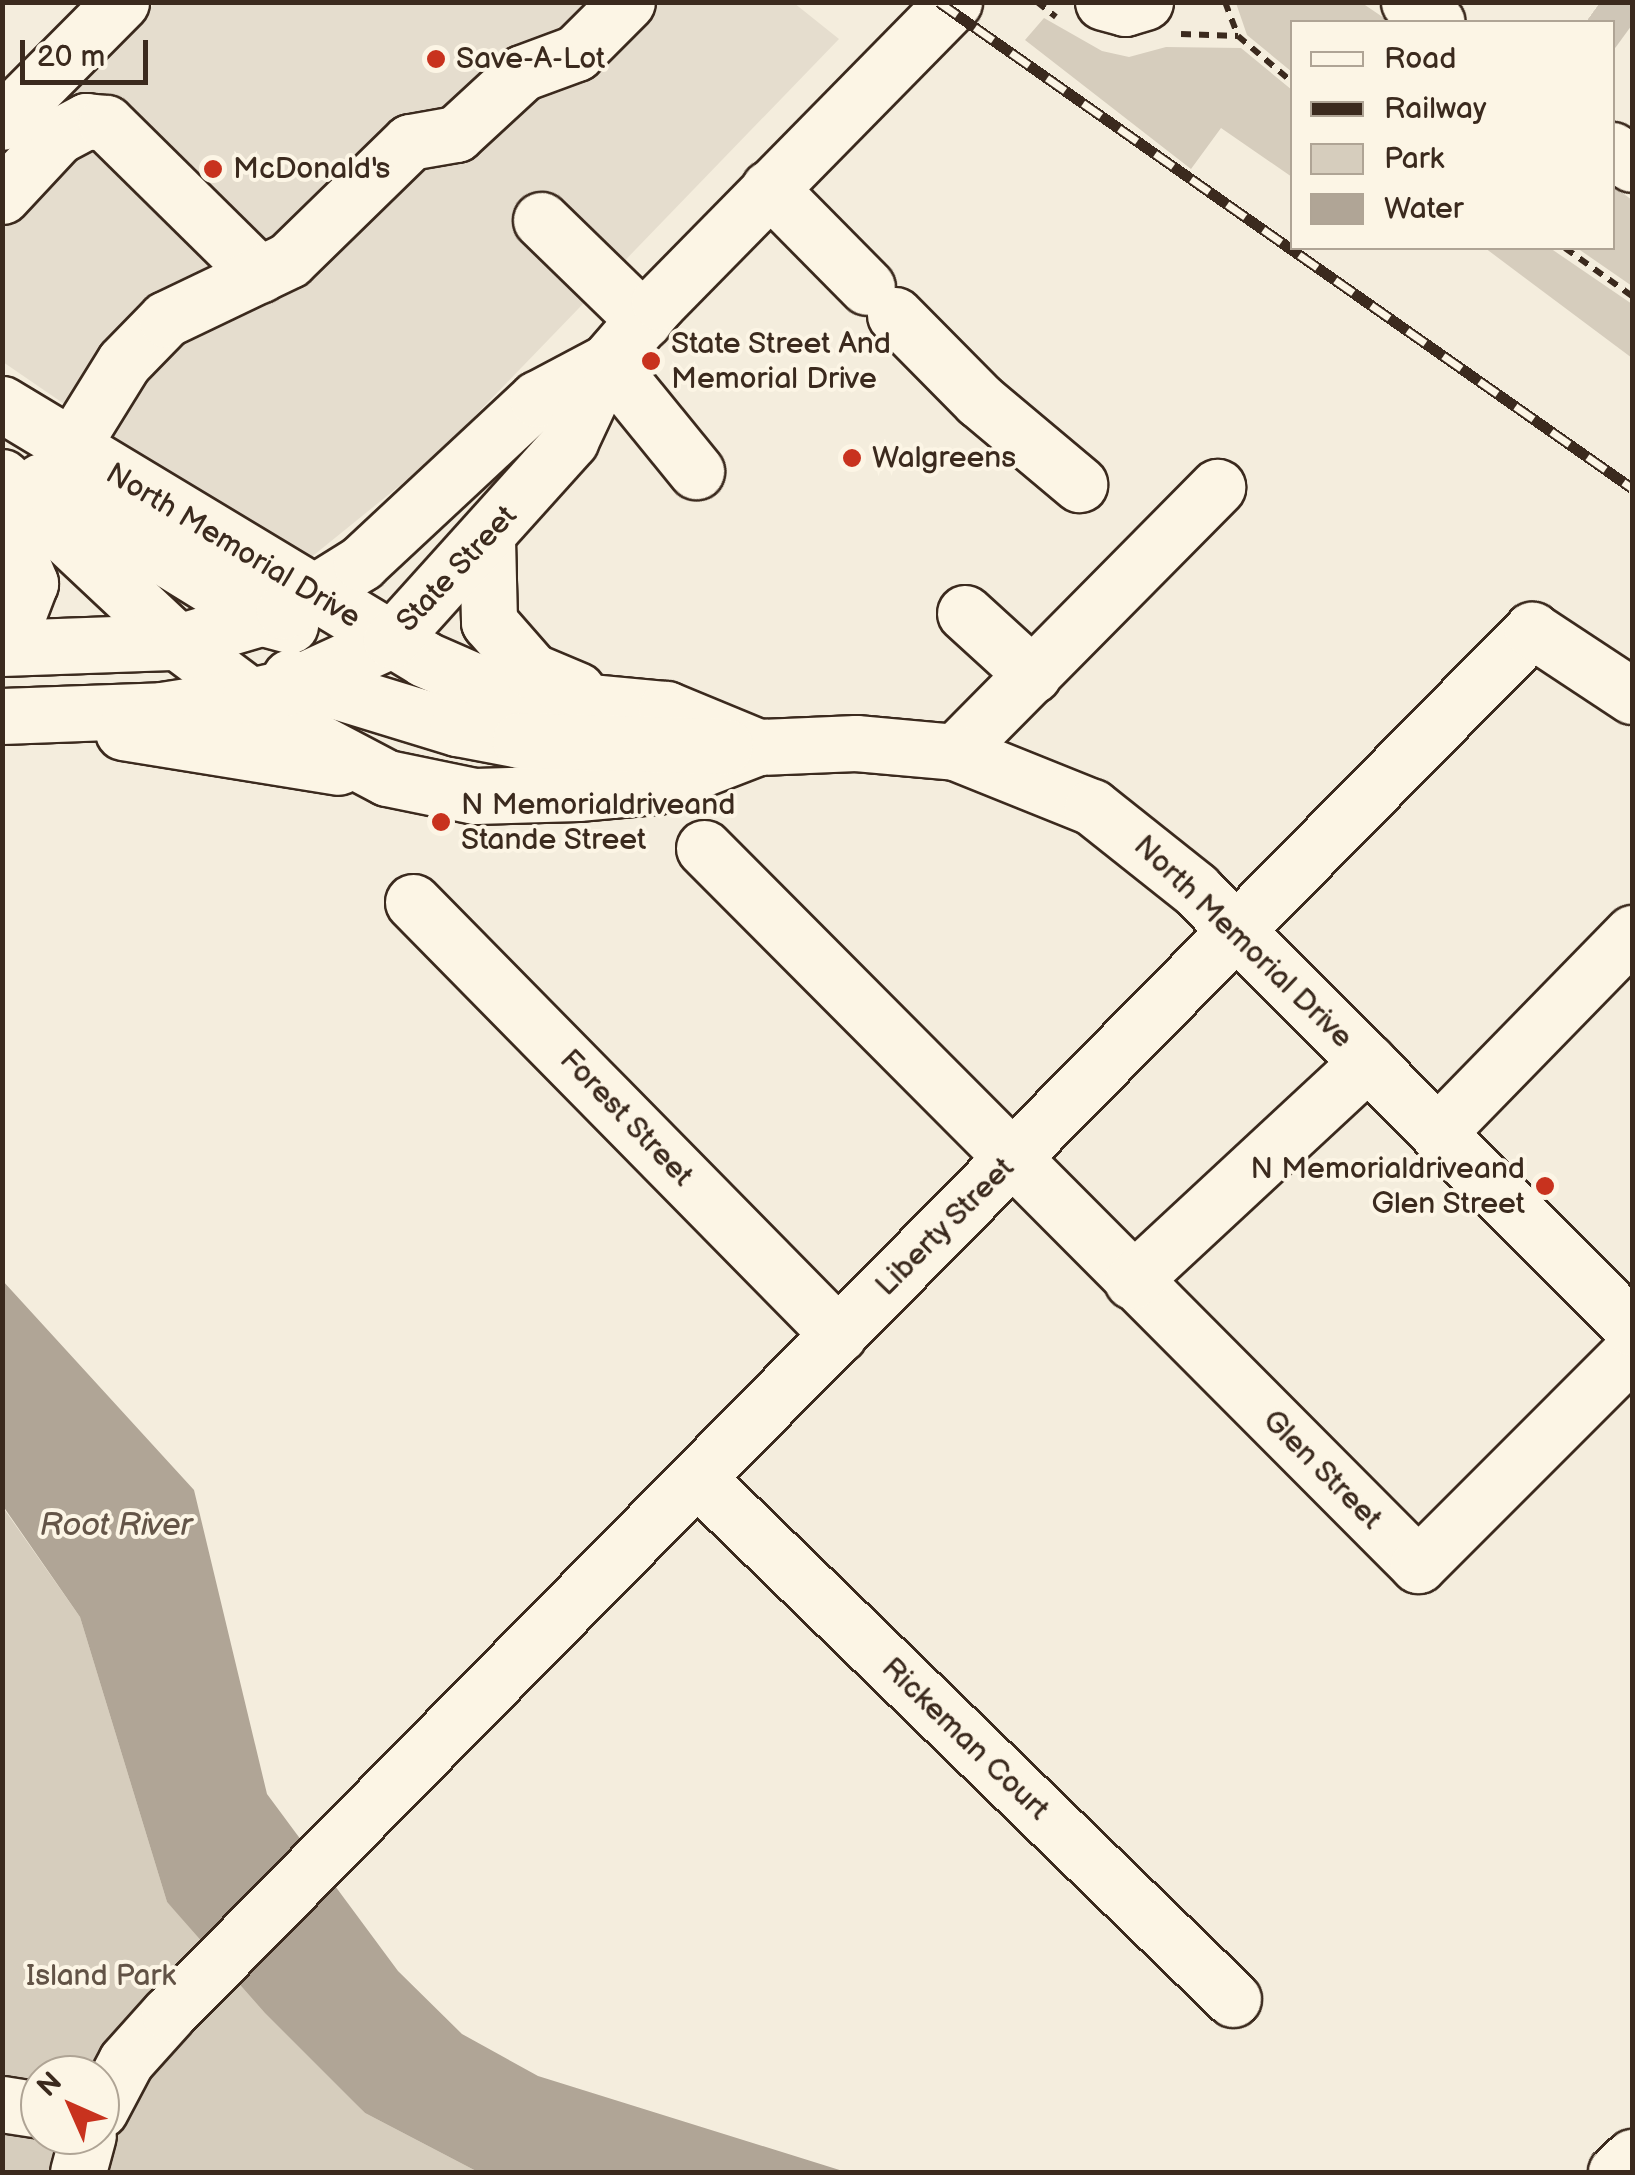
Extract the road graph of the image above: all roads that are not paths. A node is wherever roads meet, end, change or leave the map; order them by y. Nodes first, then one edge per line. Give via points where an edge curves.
1 (121, 2) edge
2 (626, 2) edge
3 (954, 2) edge
4 (1103, 2) edge
5 (1409, 2) edge
6 (1157, 18) edge
7 (1434, 20) edge
8 (2, 122) edge
9 (768, 188) junction
10 (2, 196) edge
11 (542, 220) dead end
12 (260, 275) junction
13 (644, 320) junction
14 (607, 362) junction
15 (2, 404) edge
16 (70, 449) junction
17 (2, 462) edge
18 (696, 471) dead end
19 (2, 476) edge
20 (1080, 484) dead end
21 (1217, 487) dead end
22 (2, 516) edge
23 (487, 539) junction
24 (312, 593) junction
25 (965, 612) dead end
26 (264, 618) junction
27 (2, 635) edge
28 (391, 640) junction
29 (178, 642) junction
30 (2, 648) edge
31 (1033, 676) junction
32 (304, 681) junction
33 (250, 696) junction
34 (1632, 696) edge
35 (623, 703) junction
36 (67, 714) junction
37 (2, 716) edge
38 (758, 747) junction
39 (956, 752) junction
40 (361, 770) junction
41 (704, 848) dead end
42 (413, 902) dead end
43 (1237, 930) junction
44 (1632, 933) edge
45 (1368, 1062) junction
46 (1438, 1132) junction
47 (1010, 1161) junction
48 (1132, 1281) junction
49 (1632, 1328) edge
50 (838, 1335) junction
51 (1632, 1351) edge
52 (698, 1479) junction
53 (1233, 1999) dead end
54 (120, 2072) edge
55 (1632, 2157) edge
56 (1616, 2172) edge

1 - 8 main road
2 - 12 main road via 576,54 522,73 456,134 410,142 290,260
3 - 9 main road, State Street
4 - 6 main road
5 - 7 main road
9 - 13 main road, State Street
9 - 20 main road via 979,400
10 - 12 main road via 58,136 86,121 106,122
11 - 13 main road
12 - 16 main road via 166,318 124,362
13 - 14 main road, State Street
14 - 18 main road
14 - 23 main road, State Street via 570,441
14 - 24 main road, State Street via 538,399 362,563
15 - 16 main road, North Memorial Drive
16 - 24 main road, North Memorial Drive
17 - 26 main road
19 - 29 main road, North Memorial Drive
21 - 31 main road
22 - 27 main road via 30,584 14,624
23 - 28 main road, State Street
23 - 35 main road via 485,612 515,658 558,684
24 - 26 main road, State Street
24 - 28 main road, North Memorial Drive
25 - 31 main road
26 - 28 main road
26 - 29 main road, State Street
28 - 32 main road, State Street
28 - 35 main road, North Memorial Drive via 488,687
29 - 30 main road, State Street
29 - 32 main road
29 - 33 main road, North Memorial Drive
31 - 39 main road
32 - 33 main road, State Street
32 - 38 main road via 457,728 520,740
33 - 36 main road, State Street
33 - 40 main road, North Memorial Drive
34 - 43 main road, Liberty Street via 1532,630
35 - 38 main road, North Memorial Drive via 666,709
36 - 37 main road, State Street
36 - 40 main road via 161,740
38 - 39 main road, North Memorial Drive via 856,744
38 - 40 main road, North Memorial Drive via 658,786 578,793 475,796
39 - 43 main road, North Memorial Drive via 1022,774 1108,817 1156,852
41 - 47 main road, Glen Street
42 - 50 main road, Forest Street
43 - 45 main road, North Memorial Drive
43 - 47 main road, Liberty Street
44 - 46 main road
45 - 46 main road, North Memorial Drive
45 - 48 main road
46 - 49 main road, North Memorial Drive
47 - 48 main road, Glen Street
47 - 50 main road, Liberty Street
48 - 51 main road, Glen Street via 1418,1565
50 - 52 main road, Liberty Street
52 - 53 main road, Rickeman Court
52 - 54 main road, Liberty Street via 169,2013
55 - 56 main road

